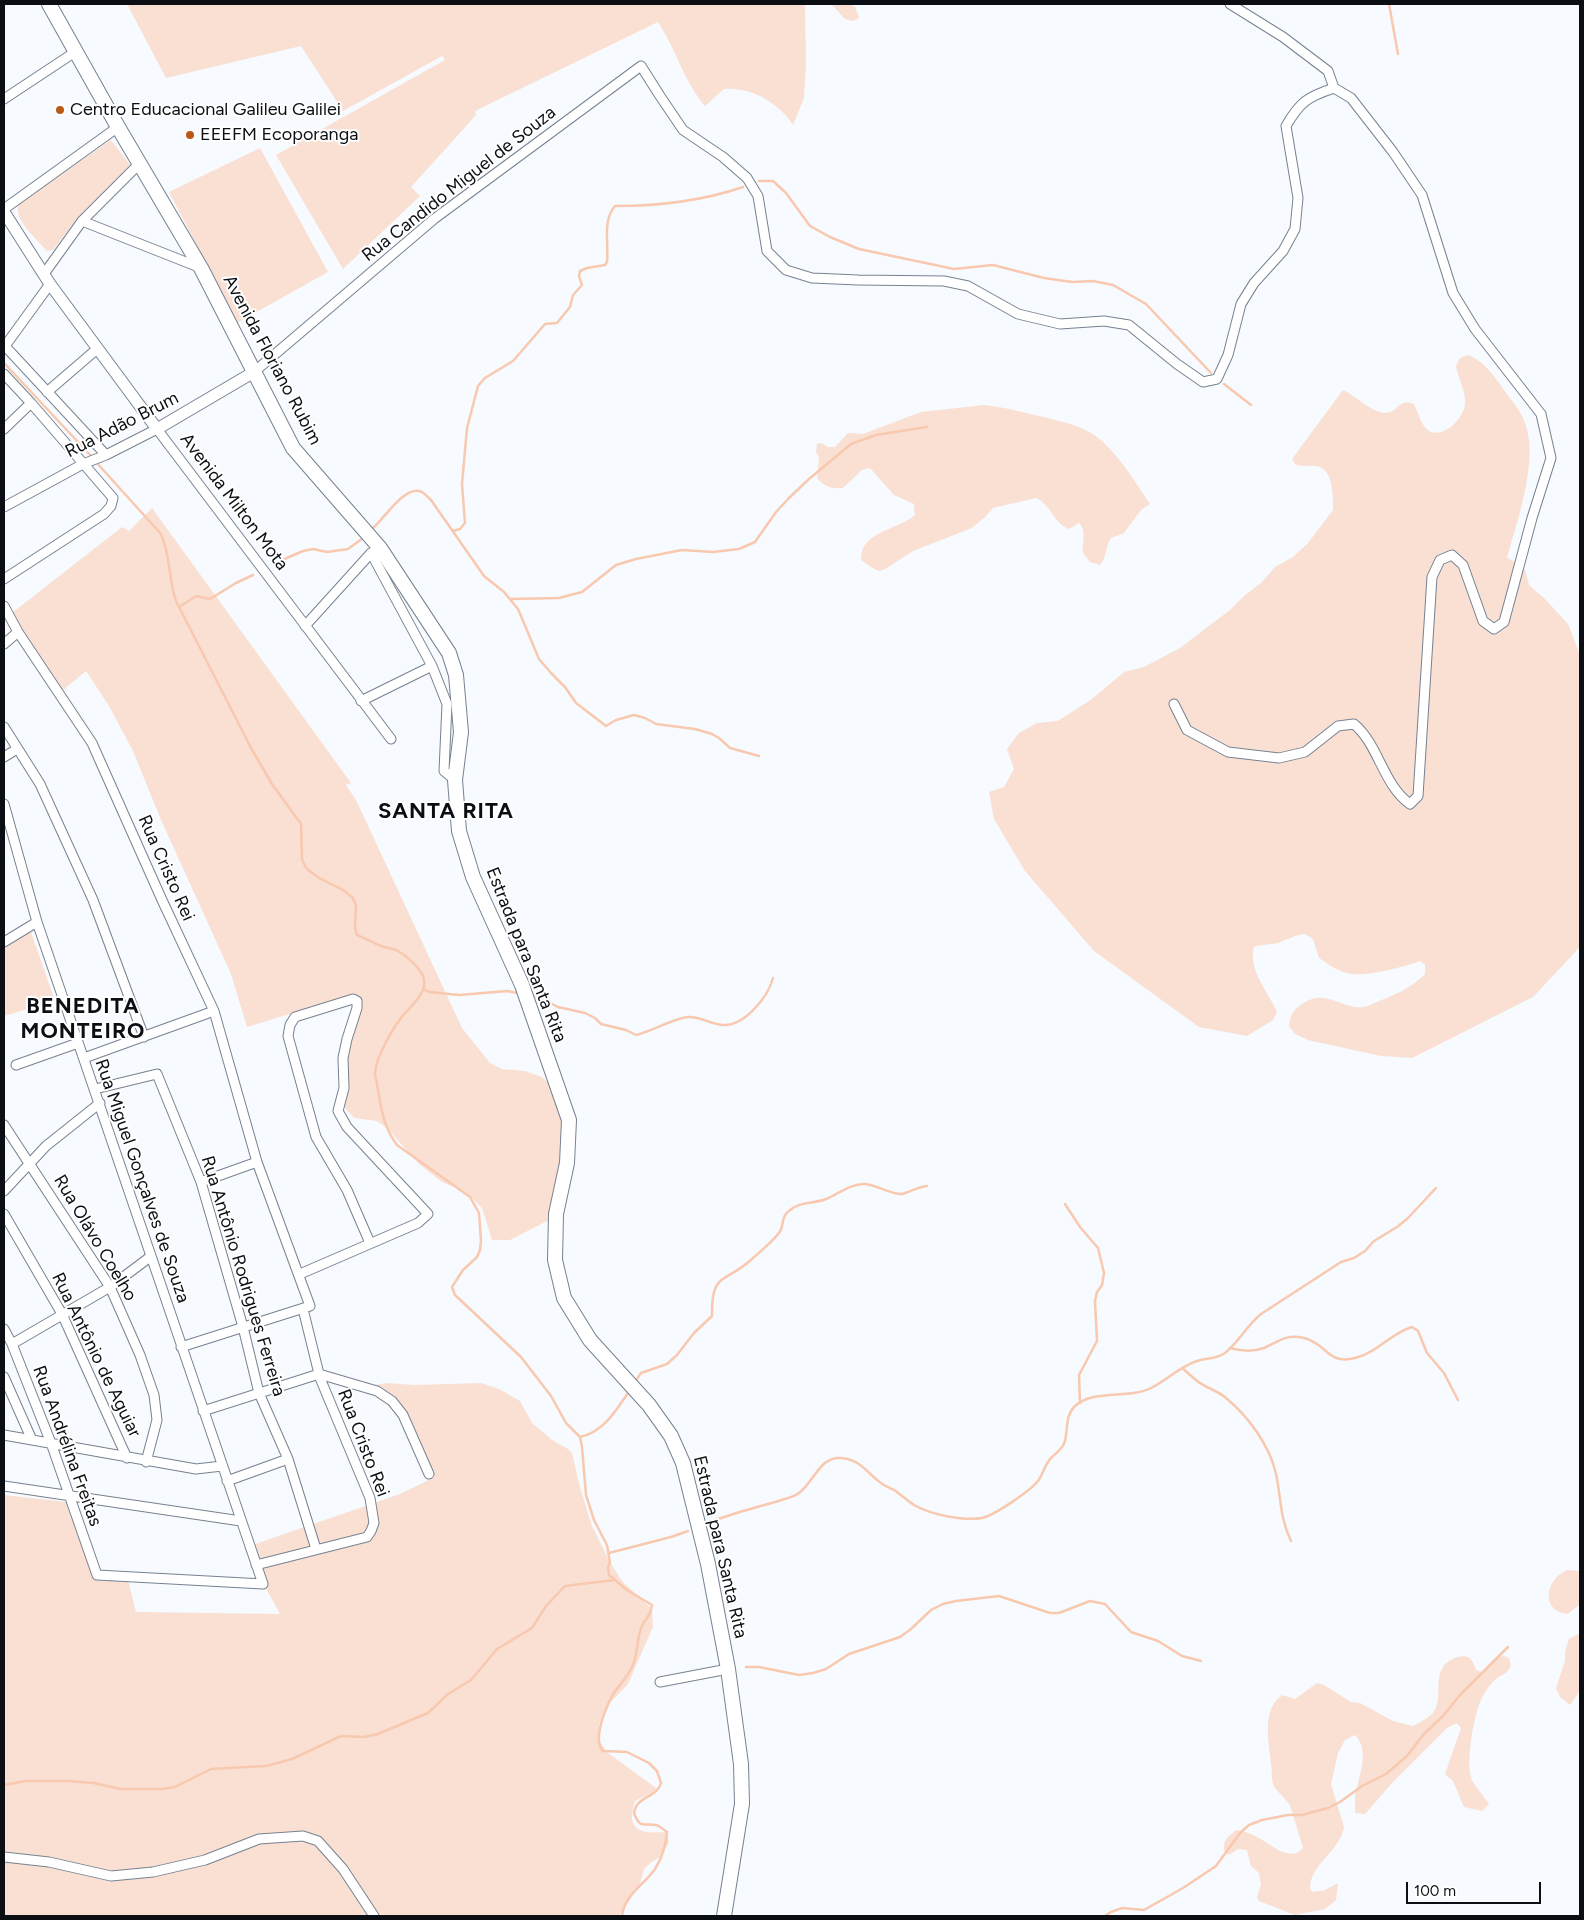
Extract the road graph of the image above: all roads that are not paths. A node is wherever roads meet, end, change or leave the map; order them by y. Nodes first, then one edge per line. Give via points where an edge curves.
1 (49, 4) edge
2 (1230, 4) edge
3 (75, 52) junction
4 (1334, 88) junction
5 (4, 99) edge
6 (118, 127) junction
7 (140, 162) junction
8 (4, 210) edge
9 (82, 221) junction
10 (201, 268) junction
11 (44, 274) junction
12 (50, 284) junction
13 (4, 346) edge
14 (98, 349) junction
15 (254, 372) junction
16 (4, 374) edge
17 (47, 392) junction
18 (31, 403) junction
19 (4, 429) edge
20 (157, 429) junction
21 (103, 456) junction
22 (86, 464) junction
23 (4, 506) edge
24 (376, 551) junction
25 (4, 579) edge
26 (4, 606) edge
27 (305, 626) junction
28 (18, 632) junction
29 (4, 644) edge
30 (432, 666) junction
31 (361, 701) junction
32 (1174, 704) dead end
33 (4, 728) edge
34 (391, 739) dead end
35 (17, 748) junction
36 (4, 757) edge
37 (455, 780) junction
38 (4, 804) edge
39 (37, 922) junction
40 (4, 942) edge
41 (214, 1011) junction
42 (144, 1037) junction
43 (78, 1043) junction
44 (84, 1058) junction
45 (16, 1065) dead end
46 (95, 1089) junction
47 (100, 1103) junction
48 (4, 1125) edge
49 (256, 1162) junction
50 (30, 1164) junction
51 (201, 1182) junction
52 (5, 1188) edge
53 (4, 1214) edge
54 (370, 1243) junction
55 (150, 1257) junction
56 (300, 1274) junction
57 (110, 1287) junction
58 (307, 1307) junction
59 (62, 1314) junction
60 (243, 1327) junction
61 (4, 1329) edge
62 (12, 1344) junction
63 (181, 1347) junction
64 (319, 1374) junction
65 (4, 1377) edge
66 (259, 1393) junction
67 (203, 1411) junction
68 (4, 1436) edge
69 (32, 1440) junction
70 (51, 1443) junction
71 (127, 1458) junction
72 (288, 1459) junction
73 (146, 1462) junction
74 (222, 1466) junction
75 (429, 1474) dead end
76 (227, 1481) junction
77 (4, 1486) edge
78 (69, 1496) junction
79 (241, 1521) junction
80 (316, 1549) junction
81 (256, 1565) junction
82 (263, 1584) joint
83 (728, 1669) junction
84 (660, 1682) dead end
85 (4, 1858) edge
86 (374, 1916) edge
87 (724, 1916) edge

1 - 3 main road, Avenida Floriano Rubim
2 - 4 street via 1283,37 1328,71
3 - 5 street
3 - 6 main road, Avenida Floriano Rubim
4 - 15 street, Rua Candido Miguel de Souza via 1313,95 1296,108 1286,126 1298,198 1295,229 1283,252 1241,304 1228,355 1217,379 1203,382 1129,325 1104,321 1060,324 1018,314 968,286 944,281 812,278 786,270 767,251 758,196 747,178 723,156 683,130 642,66 434,219
4 - 32 street via 1351,98 1422,195 1453,293 1474,329 1541,414 1551,458 1504,622 1494,629 1483,621 1462,565 1452,555 1440,560 1432,577 1418,796 1410,804 1399,796 1364,732 1354,724 1338,726 1305,752 1279,758 1228,752 1187,730
6 - 7 main road, Avenida Floriano Rubim
6 - 8 street
7 - 9 street
7 - 10 main road, Avenida Floriano Rubim
8 - 11 street, Avenida Milton Mota
9 - 10 street
9 - 11 street
10 - 15 main road, Avenida Floriano Rubim
11 - 12 street, Avenida Milton Mota
12 - 13 street
12 - 14 street, Avenida Milton Mota
13 - 17 street
14 - 17 street
14 - 20 street, Avenida Milton Mota
15 - 20 street, Rua Adão Brum
15 - 24 main road, Avenida Floriano Rubim via 293,448
16 - 18 street
17 - 21 street
18 - 19 street
18 - 22 street
20 - 21 street, Rua Adão Brum
20 - 27 street, Avenida Milton Mota
21 - 22 street, Rua Adão Brum
22 - 23 street, Rua Adão Brum
22 - 25 street via 113,498 111,506 104,514
24 - 27 street
24 - 30 street, Avenida Floriano Rubim
24 - 37 main road, Estrada para Santa Rita via 449,653 456,675 460,732
26 - 28 street, Rua Cristo Rei
27 - 31 street, Avenida Milton Mota
28 - 29 street
28 - 41 street, Rua Cristo Rei via 92,743
30 - 31 street
30 - 37 street, Avenida Floriano Rubim via 447,704 444,771
31 - 34 street, Avenida Milton Mota
33 - 35 street
35 - 36 street
35 - 42 street via 40,784 93,900
37 - 83 main road, Estrada para Santa Rita via 459,831 473,877 522,985 569,1120 567,1163 556,1214 555,1260 564,1298 590,1340 649,1405 672,1436 691,1490
38 - 39 street, Rua Miguel Gonçalves de Souza
39 - 40 street
39 - 43 street, Rua Miguel Gonçalves de Souza
41 - 42 street
41 - 49 street, Rua Cristo Rei
42 - 44 street
43 - 44 street, Rua Miguel Gonçalves de Souza
43 - 45 street
44 - 46 street, Rua Miguel Gonçalves de Souza
46 - 47 street, Rua Miguel Gonçalves de Souza
46 - 51 street, Rua Antônio Rodrigues Ferreira via 157,1074
47 - 50 street via 46,1146
47 - 55 street, Rua Miguel Gonçalves de Souza
48 - 50 street, Rua Olávo Coelho
49 - 51 street
49 - 56 street, Rua Cristo Rei
50 - 52 street
50 - 57 street, Rua Olávo Coelho
51 - 60 street, Rua Antônio Rodrigues Ferreira
53 - 59 street, Rua Antônio de Aguiar
54 - 54 street via 418,1222 428,1214 347,1127 338,1111 344,1088 343,1058 357,1008 353,999 295,1017 288,1036 316,1136 347,1190
54 - 56 street
55 - 57 street
55 - 63 street, Rua Miguel Gonçalves de Souza
56 - 58 street, Rua Cristo Rei
57 - 59 street
57 - 73 street, Rua Olávo Coelho via 154,1395 157,1420
58 - 60 street
58 - 64 street, Rua Cristo Rei
59 - 62 street
59 - 71 street, Rua Antônio de Aguiar
60 - 63 street
60 - 66 street, Rua Antônio Rodrigues Ferreira
61 - 62 street, Rua Andrélina Freitas
62 - 70 street, Rua Andrélina Freitas
63 - 67 street, Rua Miguel Gonçalves de Souza
64 - 66 street
64 - 75 street via 377,1391 392,1401 403,1415
64 - 80 street, Rua Cristo Rei via 370,1498 374,1523 366,1537
65 - 69 street, Rua Andrélina Freitas
66 - 67 street
66 - 72 street, Rua Antônio Rodrigues Ferreira
67 - 74 street, Rua Miguel Gonçalves de Souza
68 - 69 street
69 - 70 street
70 - 71 street
70 - 78 street, Rua Andrélina Freitas
71 - 73 street
72 - 76 street
72 - 80 street, Rua Antônio Rodrigues Ferreira
73 - 74 street via 196,1470
74 - 76 street, Rua Miguel Gonçalves de Souza
76 - 79 street, Rua Miguel Gonçalves de Souza
77 - 78 street
78 - 79 street
78 - 82 street, Rua Andrélina Freitas via 97,1575
79 - 81 street, Rua Miguel Gonçalves de Souza
80 - 81 street, Rua Cristo Rei
81 - 82 street, Rua Miguel Gonçalves de Souza
83 - 84 street
83 - 87 main road, Estrada para Santa Rita via 741,1764 742,1804
85 - 86 street via 49,1862 111,1876 153,1872 205,1860 259,1839 303,1836 318,1840 343,1869

